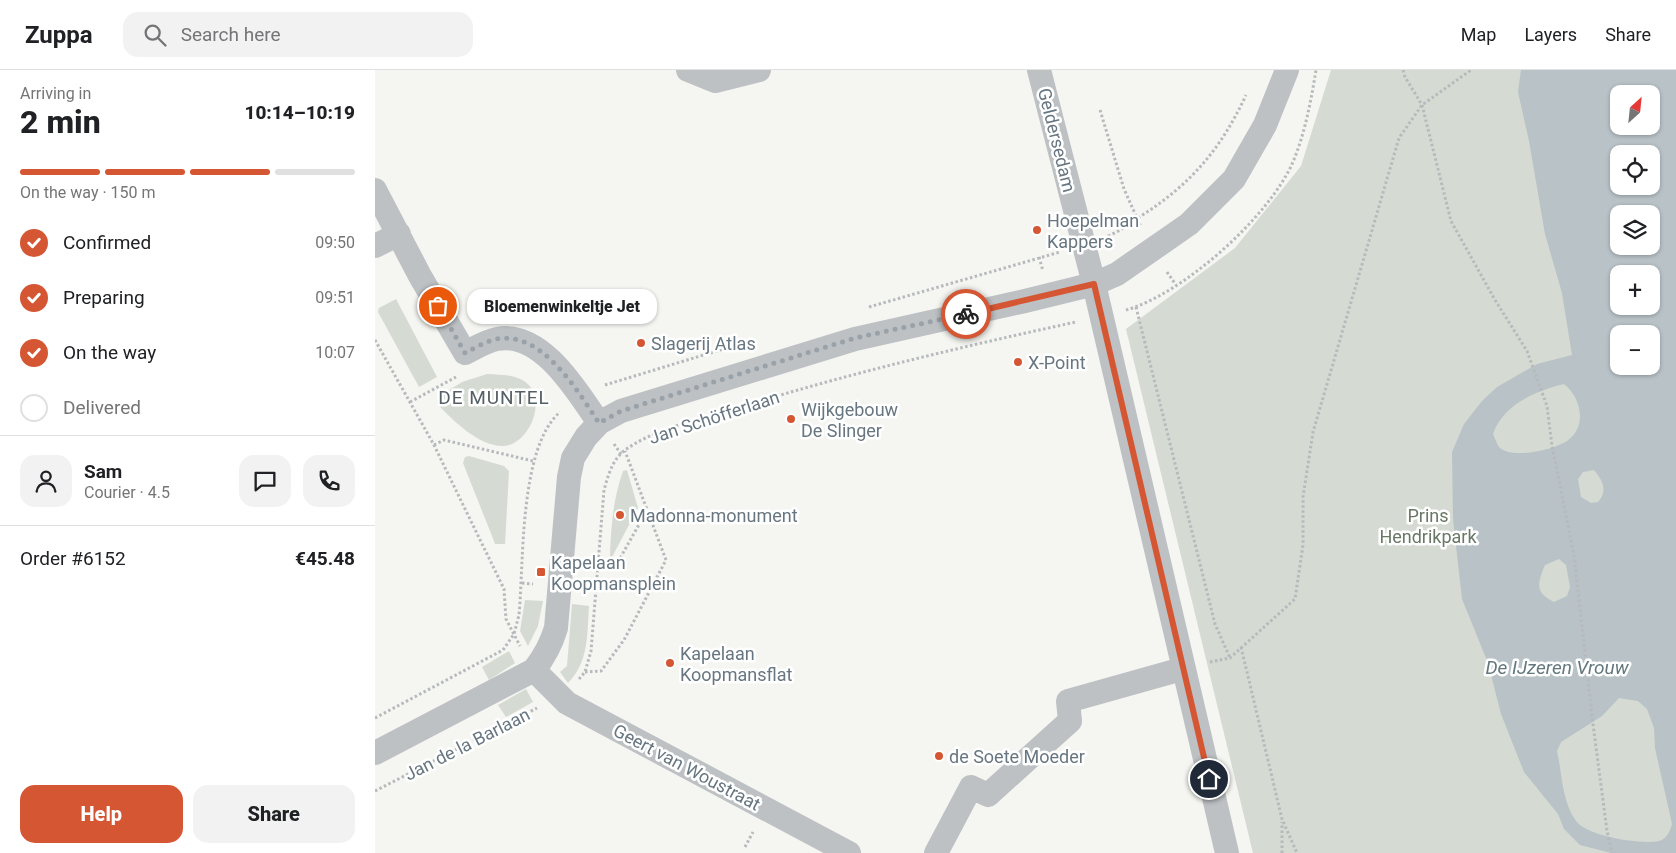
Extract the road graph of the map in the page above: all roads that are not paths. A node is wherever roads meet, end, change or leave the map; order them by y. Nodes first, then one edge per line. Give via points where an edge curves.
1 (688, 70) edge
2 (759, 70) edge
3 (1039, 70) edge
4 (1287, 70) edge
5 (375, 190) edge
6 (399, 234) junction
7 (375, 246) edge
8 (1094, 284) junction
9 (599, 423) junction
10 (1182, 669) junction
11 (534, 670) junction
12 (375, 753) edge
13 (849, 853) edge
14 (936, 853) edge
15 (1227, 853) edge

1 - 2 street via 715,81
3 - 8 street, Geldersedam
4 - 8 street, Jan Schöfferlaan via 1265,125 1234,179 1189,224 1117,274
5 - 6 street
6 - 7 street
6 - 9 street via 465,353 497,339 522,341 559,367
8 - 9 street, Jan Schöfferlaan via 855,338 626,409
8 - 10 street, Geldersedam
9 - 11 street via 573,458 556,628 551,646
10 - 14 street via 1068,700 1070,720 987,795 971,787
10 - 15 street, Geldersedam
11 - 12 street, Jan de la Barlaan
11 - 13 street, Geert van Woustraat via 559,696

